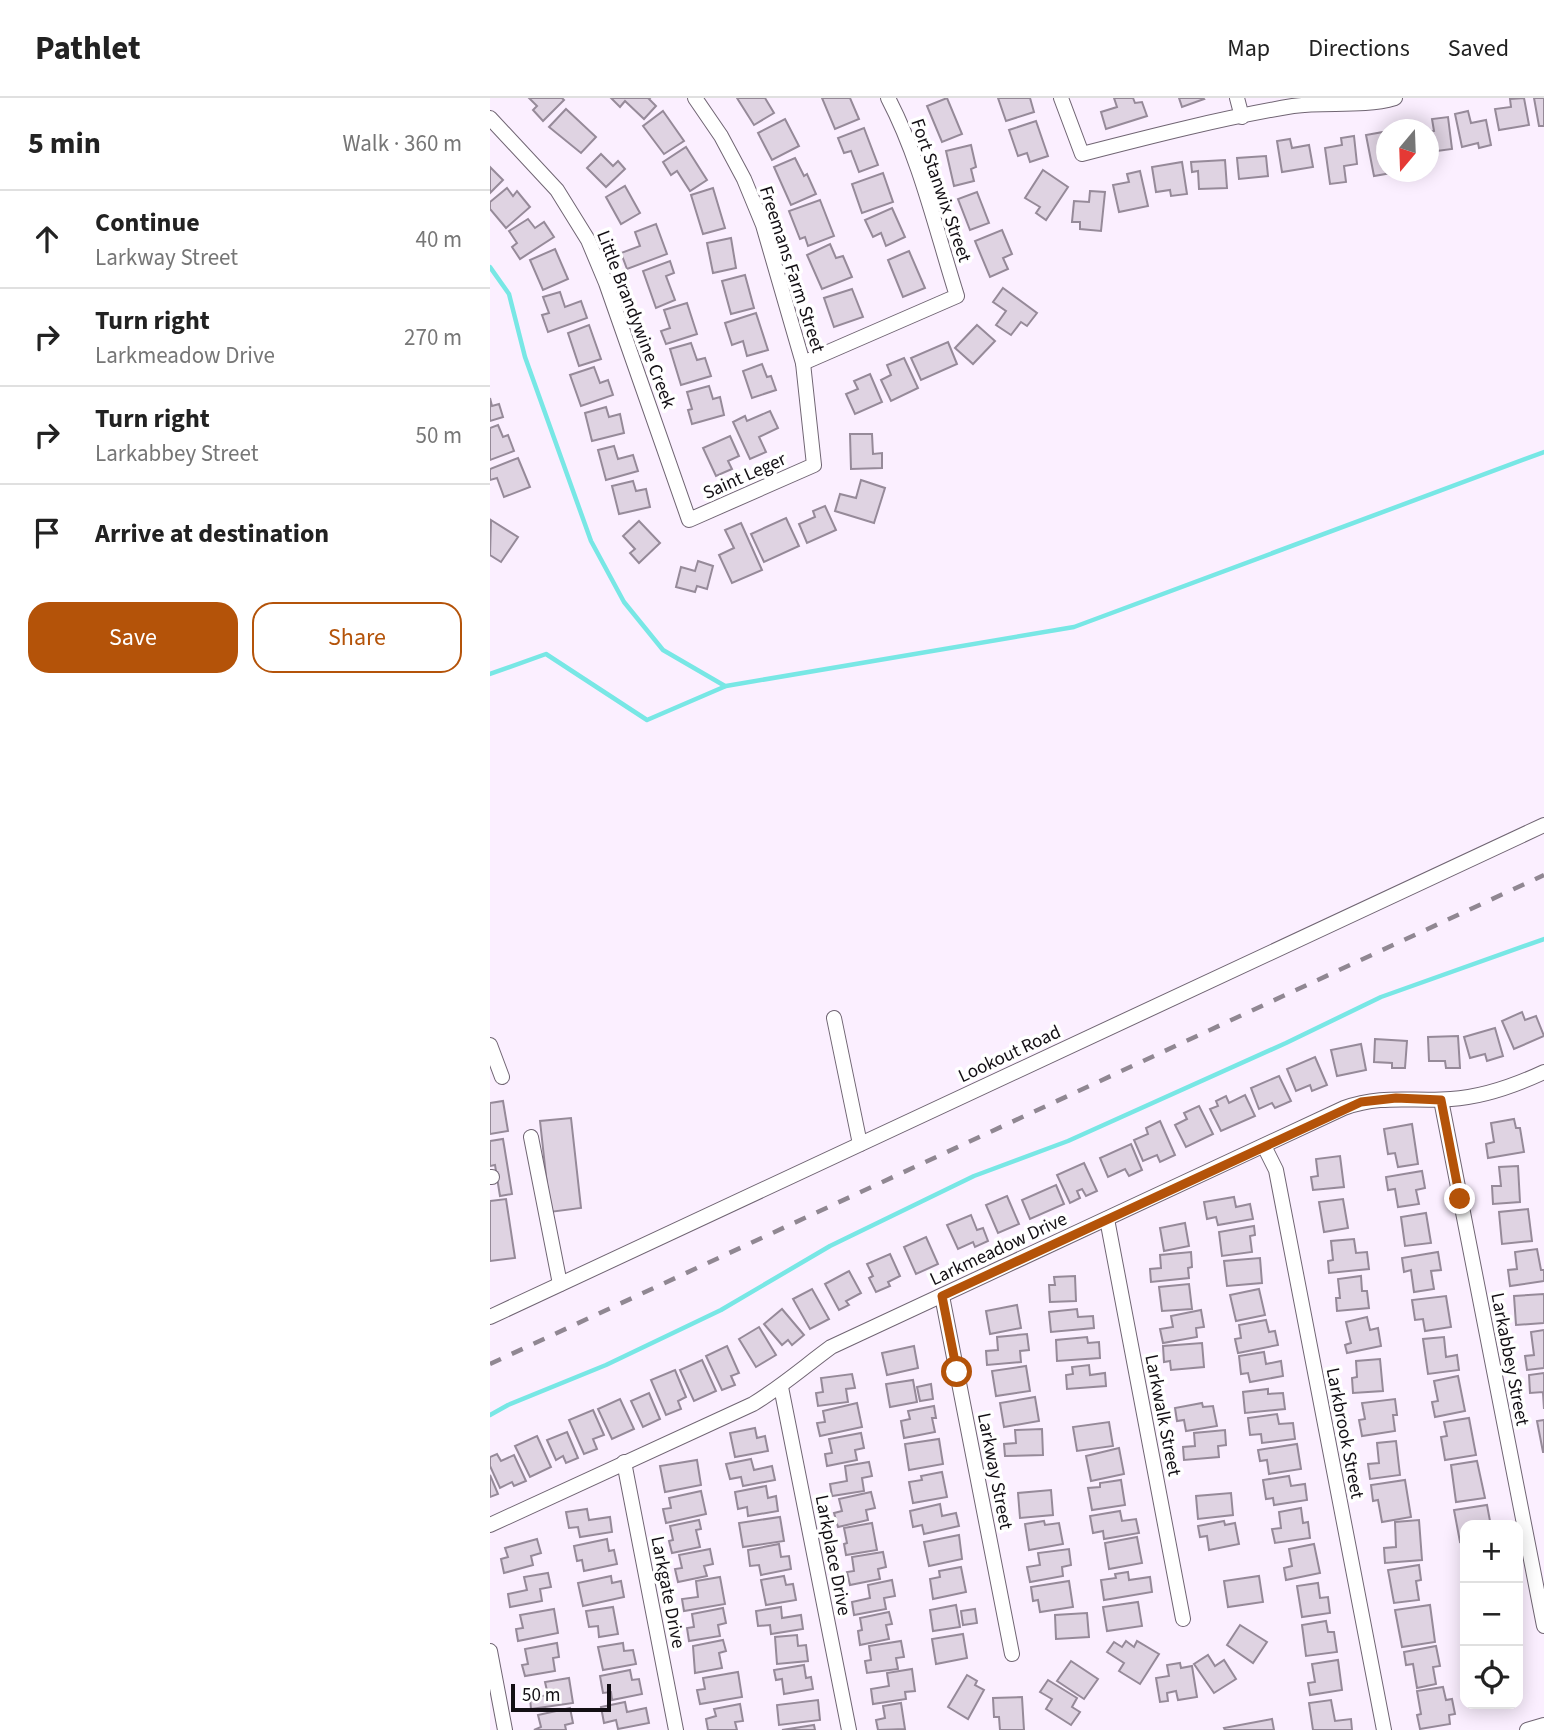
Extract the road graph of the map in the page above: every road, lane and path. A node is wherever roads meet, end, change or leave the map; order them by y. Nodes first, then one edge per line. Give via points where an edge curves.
1 (695, 98) edge
2 (888, 98) edge
3 (1061, 98) edge
4 (1237, 98) edge
5 (1395, 98) edge
6 (1242, 117) junction
7 (490, 118) edge
8 (803, 363) junction
9 (814, 465) joint
10 (689, 520) joint
11 (1544, 825) edge
12 (834, 1018) dead end
13 (490, 1045) edge
14 (1544, 1072) edge
15 (502, 1077) dead end
16 (1441, 1100) junction
17 (531, 1137) dead end
18 (860, 1144) junction
19 (1264, 1146) junction
20 (1107, 1219) junction
21 (560, 1284) junction
22 (942, 1296) junction
23 (490, 1317) edge
24 (781, 1387) junction
25 (624, 1462) junction
26 (490, 1525) edge
27 (1184, 1619) dead end
28 (1544, 1626) edge
29 (490, 1651) edge
30 (1012, 1654) dead end
31 (1544, 1725) edge
32 (505, 1730) edge
33 (676, 1730) edge
34 (849, 1730) edge
35 (1384, 1730) edge
36 (1527, 1730) edge

1 - 8 street, Freemans Farm Street via 721,136 763,225
2 - 8 street, Fort Stanwix Street via 957,296
3 - 6 street via 1082,154
4 - 6 street
5 - 6 street via 1355,105 1296,106
7 - 10 street, Little Brandywine Creek via 557,190 588,240
8 - 9 street, Freemans Farm Street
9 - 10 street, Saint Leger
11 - 18 street, Lookout Road
12 - 18 street
13 - 15 street
14 - 16 street, Larkmeadow Drive via 1502,1090
16 - 19 street, Larkmeadow Drive via 1361,1102
16 - 28 street, Larkabbey Street
17 - 21 street
18 - 21 street, Lookout Road
19 - 20 street, Larkmeadow Drive
19 - 35 street, Larkbrook Street via 1276,1170
20 - 22 street, Larkmeadow Drive
20 - 27 street, Larkwalk Street
21 - 23 street, Lookout Road
22 - 24 street, Larkmeadow Drive via 831,1347
22 - 30 street, Larkway Street
24 - 25 street, Larkmeadow Drive
24 - 34 street, Larkplace Drive
25 - 26 street, Larkmeadow Drive
25 - 33 street, Larkgate Drive
29 - 32 street
31 - 36 street

